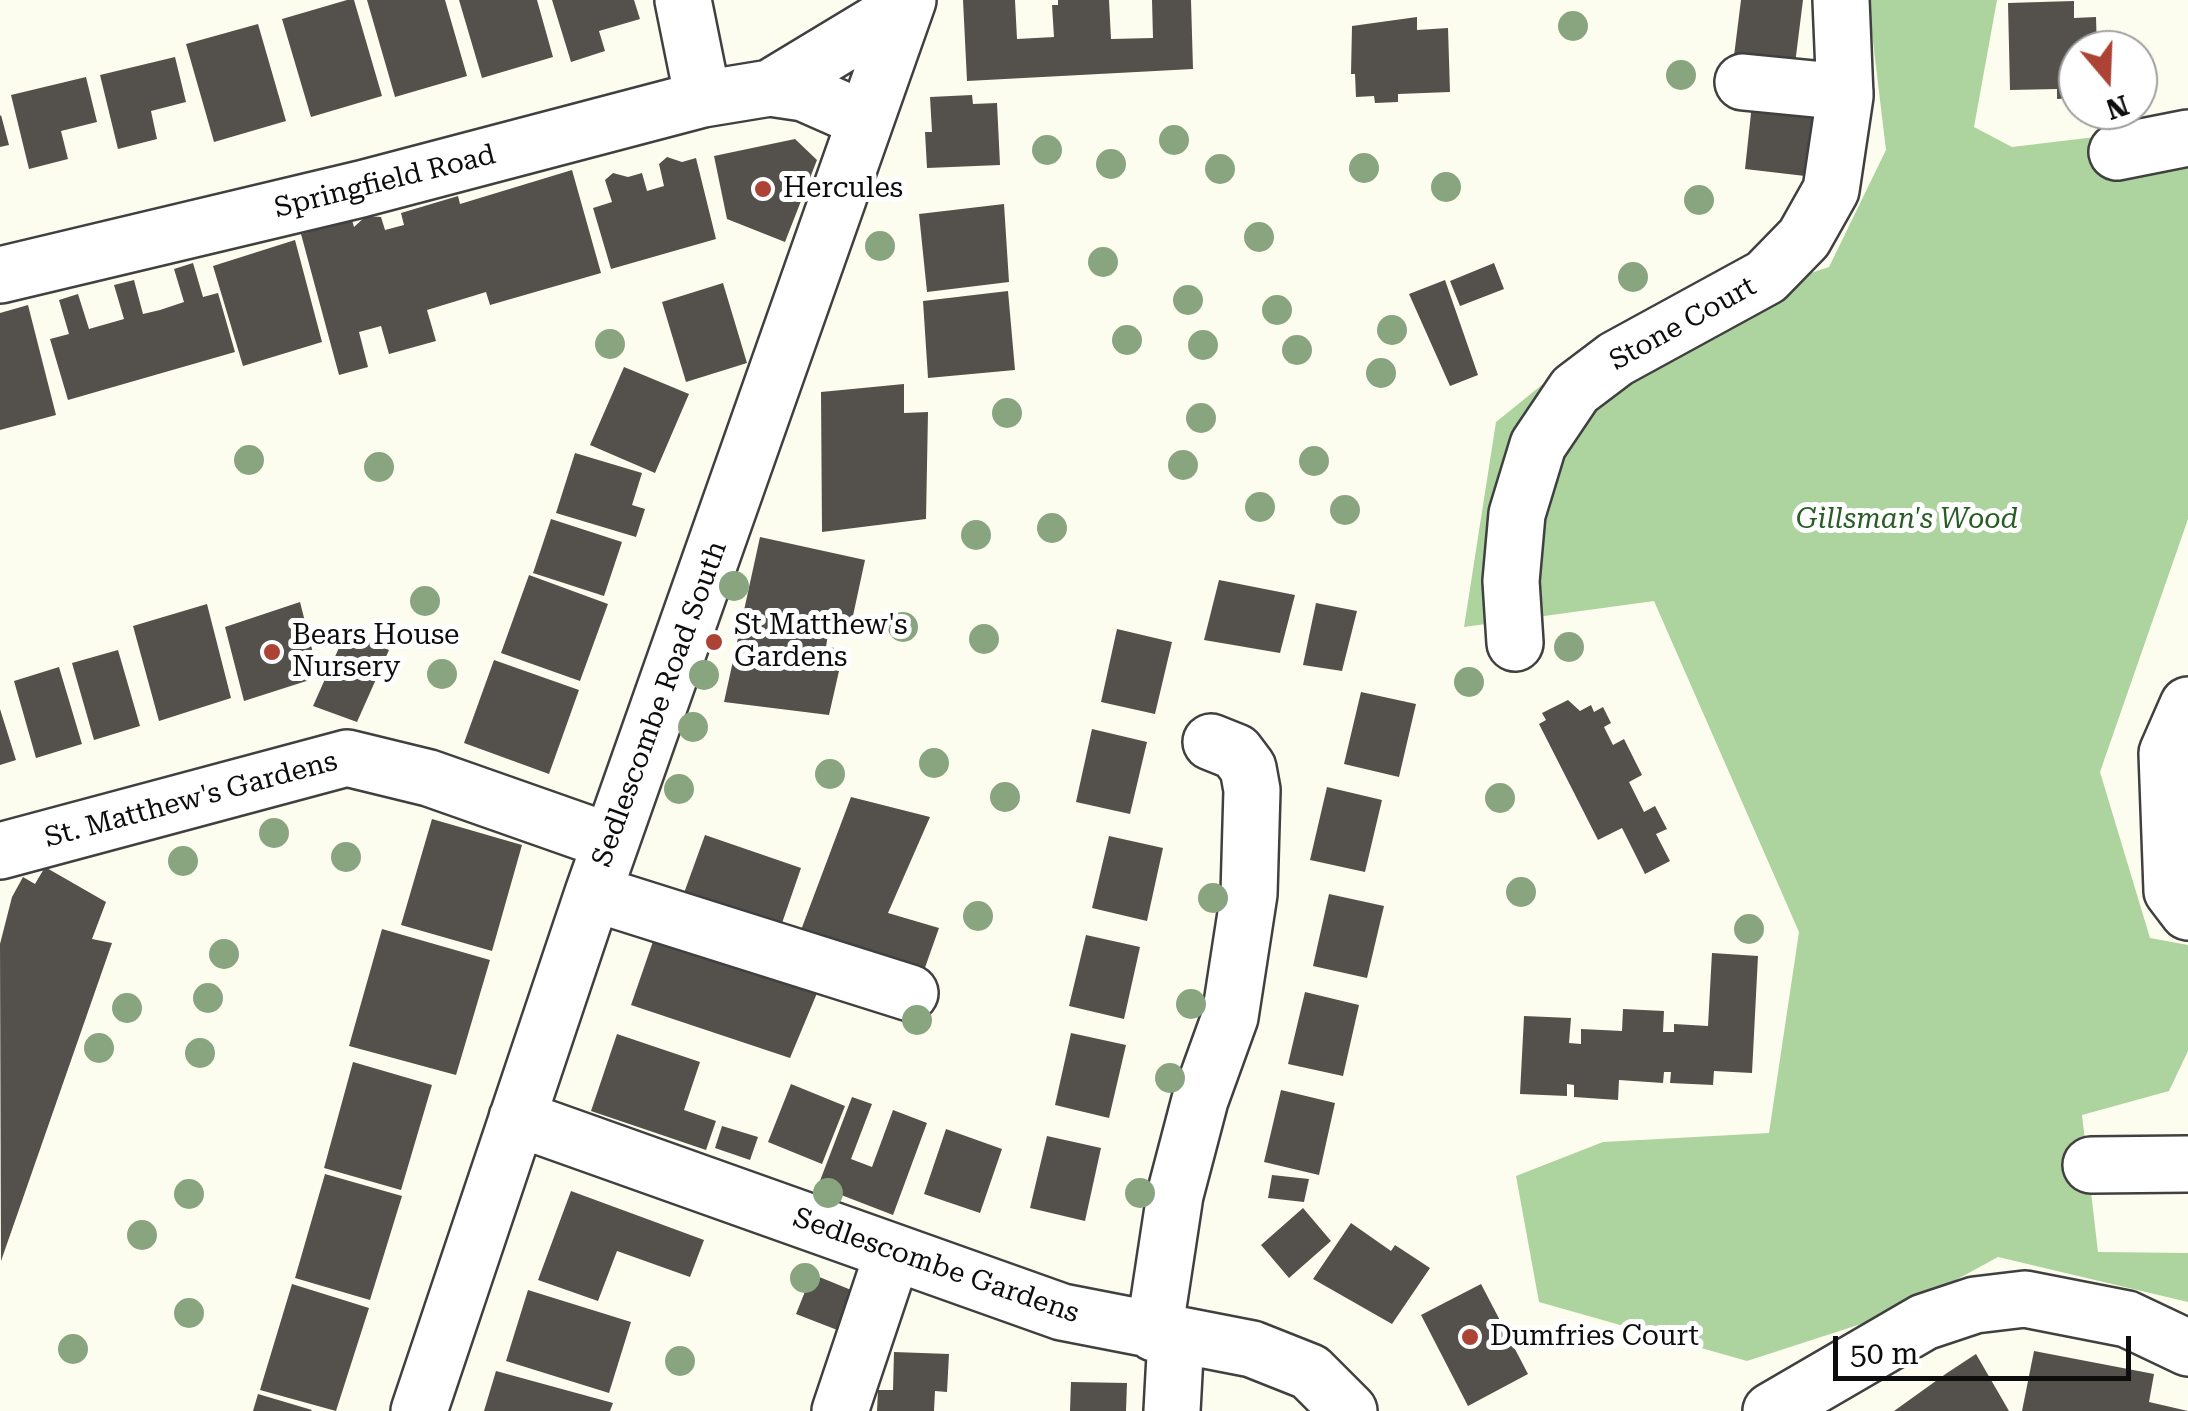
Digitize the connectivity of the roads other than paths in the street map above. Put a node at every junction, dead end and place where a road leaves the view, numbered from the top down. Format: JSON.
{"nodes":[{"id":1,"x":683,"y":0,"type":"edge"},
{"id":2,"x":1841,"y":0,"type":"edge"},
{"id":3,"x":906,"y":4,"type":"edge"},
{"id":4,"x":1743,"y":82,"type":"dead end"},
{"id":5,"x":770,"y":88,"type":"junction"},
{"id":6,"x":1845,"y":92,"type":"junction"},
{"id":7,"x":703,"y":99,"type":"junction"},
{"id":8,"x":864,"y":119,"type":"junction"},
{"id":9,"x":2188,"y":138,"type":"edge"},
{"id":10,"x":2118,"y":152,"type":"dead end"},
{"id":11,"x":0,"y":276,"type":"edge"},
{"id":12,"x":1515,"y":643,"type":"dead end"},
{"id":13,"x":2188,"y":705,"type":"edge"},
{"id":14,"x":1211,"y":742,"type":"dead end"},
{"id":15,"x":611,"y":842,"type":"junction"},
{"id":16,"x":0,"y":850,"type":"edge"},
{"id":17,"x":593,"y":893,"type":"junction"},
{"id":18,"x":2188,"y":912,"type":"edge"},
{"id":19,"x":910,"y":994,"type":"dead end"},
{"id":20,"x":517,"y":1118,"type":"junction"},
{"id":21,"x":2188,"y":1164,"type":"edge"},
{"id":22,"x":2092,"y":1165,"type":"dead end"},
{"id":23,"x":893,"y":1253,"type":"junction"},
{"id":24,"x":1165,"y":1335,"type":"junction"},
{"id":25,"x":2188,"y":1348,"type":"edge"},
{"id":26,"x":1831,"y":1396,"type":"edge"},
{"id":27,"x":419,"y":1411,"type":"edge"},
{"id":28,"x":840,"y":1411,"type":"edge"},
{"id":29,"x":1172,"y":1411,"type":"edge"},
{"id":30,"x":1349,"y":1411,"type":"edge"},
{"id":31,"x":1770,"y":1411,"type":"edge"}],
"edges":[{"from":1,"to":7,"type":"street"},
{"from":2,"to":6,"type":"street","name":"Stone Court"},
{"from":3,"to":5,"type":"street","name":"Springfield Road"},
{"from":3,"to":8,"type":"street","name":"Sedlescombe Road South"},
{"from":4,"to":6,"type":"street"},
{"from":5,"to":7,"type":"street","name":"Springfield Road"},
{"from":5,"to":8,"type":"street","name":"Springfield Road"},
{"from":6,"to":12,"type":"street","name":"Stone Court"},
{"from":7,"to":11,"type":"street","name":"Springfield Road"},
{"from":8,"to":15,"type":"street","name":"Sedlescombe Road South"},
{"from":9,"to":10,"type":"street"},
{"from":13,"to":18,"type":"street"},
{"from":14,"to":24,"type":"street"},
{"from":15,"to":16,"type":"street","name":"St. Matthew's Gardens"},
{"from":15,"to":17,"type":"street","name":"Sedlescombe Road South"},
{"from":17,"to":19,"type":"street"},
{"from":17,"to":20,"type":"street","name":"Sedlescombe Road South"},
{"from":20,"to":23,"type":"street","name":"Sedlescombe Gardens"},
{"from":20,"to":27,"type":"street","name":"Sedlescombe Road South"},
{"from":21,"to":22,"type":"street"},
{"from":23,"to":24,"type":"street","name":"Sedlescombe Gardens"},
{"from":23,"to":28,"type":"street"},
{"from":24,"to":29,"type":"street"},
{"from":24,"to":30,"type":"street","name":"Sedlescombe Gardens"},
{"from":25,"to":26,"type":"street"},
{"from":26,"to":31,"type":"street"}]}
